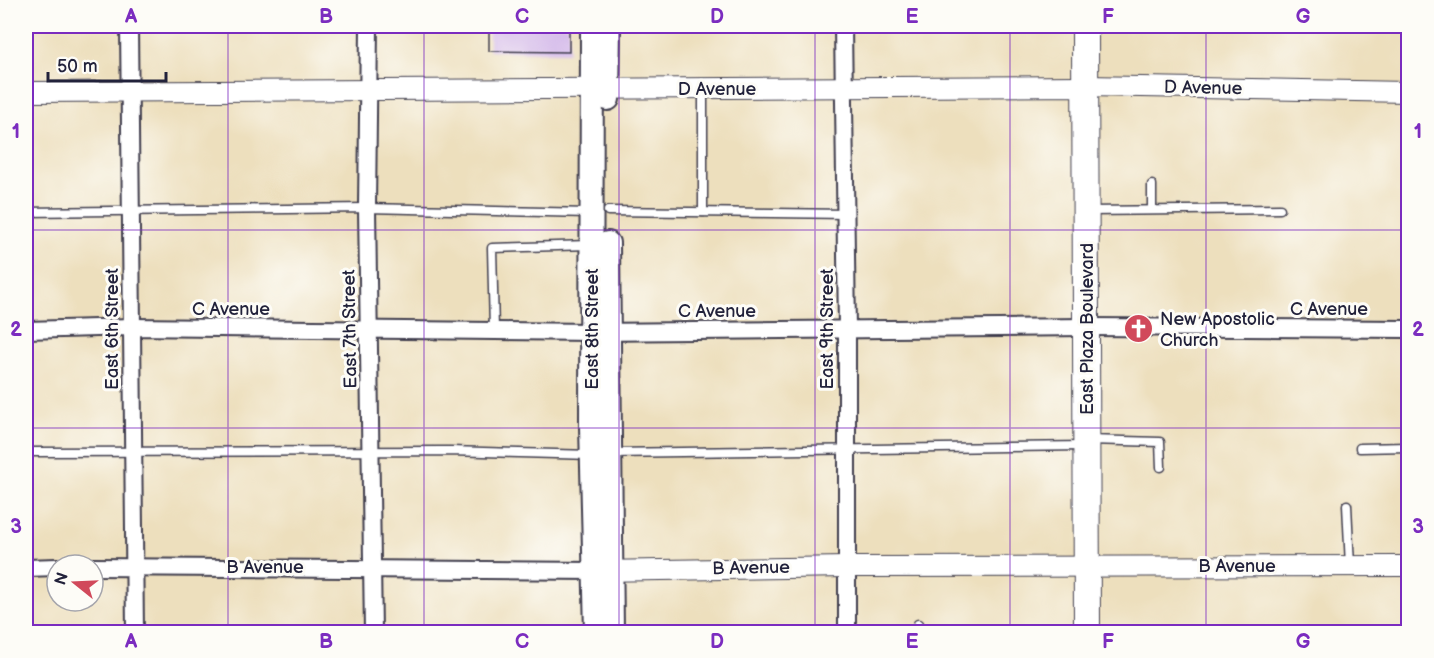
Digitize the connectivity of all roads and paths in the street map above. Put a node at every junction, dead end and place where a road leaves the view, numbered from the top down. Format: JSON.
{"nodes":[{"id":1,"x":129,"y":26,"type":"edge"},
{"id":2,"x":369,"y":26,"type":"edge"},
{"id":3,"x":592,"y":26,"type":"edge"},
{"id":4,"x":609,"y":26,"type":"edge"},
{"id":5,"x":843,"y":26,"type":"edge"},
{"id":6,"x":1085,"y":26,"type":"edge"},
{"id":7,"x":1086,"y":86,"type":"junction"},
{"id":8,"x":369,"y":89,"type":"junction"},
{"id":9,"x":600,"y":89,"type":"junction"},
{"id":10,"x":703,"y":89,"type":"junction"},
{"id":11,"x":843,"y":89,"type":"junction"},
{"id":12,"x":130,"y":91,"type":"junction"},
{"id":13,"x":26,"y":92,"type":"edge"},
{"id":14,"x":1408,"y":92,"type":"edge"},
{"id":15,"x":1152,"y":185,"type":"dead end"},
{"id":16,"x":368,"y":208,"type":"junction"},
{"id":17,"x":1152,"y":209,"type":"junction"},
{"id":18,"x":1280,"y":209,"type":"dead end"},
{"id":19,"x":131,"y":211,"type":"junction"},
{"id":20,"x":1086,"y":211,"type":"junction"},
{"id":21,"x":26,"y":212,"type":"edge"},
{"id":22,"x":600,"y":212,"type":"junction"},
{"id":23,"x":703,"y":212,"type":"junction"},
{"id":24,"x":847,"y":214,"type":"junction"},
{"id":25,"x":593,"y":245,"type":"junction"},
{"id":26,"x":132,"y":327,"type":"junction"},
{"id":27,"x":1087,"y":327,"type":"junction"},
{"id":28,"x":369,"y":329,"type":"junction"},
{"id":29,"x":1408,"y":329,"type":"edge"},
{"id":30,"x":26,"y":330,"type":"edge"},
{"id":31,"x":494,"y":330,"type":"junction"},
{"id":32,"x":847,"y":330,"type":"junction"},
{"id":33,"x":601,"y":331,"type":"junction"},
{"id":34,"x":1088,"y":443,"type":"junction"},
{"id":35,"x":1360,"y":447,"type":"dead end"},
{"id":36,"x":1408,"y":447,"type":"edge"},
{"id":37,"x":847,"y":448,"type":"junction"},
{"id":38,"x":372,"y":451,"type":"junction"},
{"id":39,"x":26,"y":452,"type":"edge"},
{"id":40,"x":132,"y":452,"type":"junction"},
{"id":41,"x":601,"y":454,"type":"junction"},
{"id":42,"x":1161,"y":467,"type":"dead end"},
{"id":43,"x":1347,"y":505,"type":"dead end"},
{"id":44,"x":133,"y":566,"type":"junction"},
{"id":45,"x":1088,"y":566,"type":"junction"},
{"id":46,"x":1350,"y":566,"type":"junction"},
{"id":47,"x":1408,"y":566,"type":"edge"},
{"id":48,"x":45,"y":567,"type":"edge"},
{"id":49,"x":105,"y":567,"type":"edge"},
{"id":50,"x":848,"y":567,"type":"junction"},
{"id":51,"x":26,"y":568,"type":"edge"},
{"id":52,"x":373,"y":568,"type":"junction"},
{"id":53,"x":604,"y":571,"type":"junction"},
{"id":54,"x":135,"y":633,"type":"edge"},
{"id":55,"x":373,"y":633,"type":"edge"},
{"id":56,"x":596,"y":633,"type":"edge"},
{"id":57,"x":612,"y":633,"type":"edge"},
{"id":58,"x":847,"y":633,"type":"edge"},
{"id":59,"x":1087,"y":633,"type":"edge"}],
"edges":[{"from":1,"to":12,"type":"street","name":"East 6th Street"},
{"from":2,"to":8,"type":"street","name":"East 7th Street"},
{"from":3,"to":9,"type":"main road","name":"East 8th Street"},
{"from":4,"to":9,"type":"main road","name":"East 8th Street"},
{"from":5,"to":11,"type":"street","name":"East 9th Street"},
{"from":6,"to":7,"type":"main road","name":"East Plaza Boulevard"},
{"from":7,"to":11,"type":"street","name":"D Avenue"},
{"from":7,"to":14,"type":"street","name":"D Avenue"},
{"from":7,"to":20,"type":"main road","name":"East Plaza Boulevard"},
{"from":8,"to":9,"type":"street","name":"D Avenue"},
{"from":8,"to":12,"type":"street","name":"D Avenue"},
{"from":8,"to":16,"type":"street","name":"East 7th Street"},
{"from":9,"to":10,"type":"street","name":"D Avenue"},
{"from":9,"to":22,"type":"main road","name":"East 8th Street"},
{"from":10,"to":11,"type":"street","name":"D Avenue"},
{"from":10,"to":23,"type":"lane"},
{"from":11,"to":24,"type":"street","name":"East 9th Street"},
{"from":12,"to":13,"type":"street","name":"D Avenue"},
{"from":12,"to":19,"type":"street","name":"East 6th Street"},
{"from":15,"to":17,"type":"lane"},
{"from":16,"to":19,"type":"lane"},
{"from":16,"to":22,"type":"lane"},
{"from":16,"to":28,"type":"street","name":"East 7th Street"},
{"from":17,"to":18,"type":"lane"},
{"from":17,"to":20,"type":"lane"},
{"from":19,"to":21,"type":"lane"},
{"from":19,"to":26,"type":"street","name":"East 6th Street"},
{"from":20,"to":27,"type":"main road","name":"East Plaza Boulevard"},
{"from":22,"to":23,"type":"lane"},
{"from":22,"to":25,"type":"main road","name":"East 8th Street"},
{"from":22,"to":33,"type":"main road","name":"East 8th Street"},
{"from":23,"to":24,"type":"lane"},
{"from":24,"to":32,"type":"street","name":"East 9th Street"},
{"from":25,"to":31,"type":"lane"},
{"from":25,"to":33,"type":"main road","name":"East 8th Street"},
{"from":26,"to":28,"type":"street","name":"C Avenue"},
{"from":26,"to":30,"type":"street","name":"C Avenue"},
{"from":26,"to":40,"type":"street","name":"East 6th Street"},
{"from":27,"to":29,"type":"street","name":"C Avenue"},
{"from":27,"to":32,"type":"street","name":"C Avenue"},
{"from":27,"to":34,"type":"main road","name":"East Plaza Boulevard"},
{"from":28,"to":31,"type":"street","name":"C Avenue"},
{"from":28,"to":38,"type":"street","name":"East 7th Street"},
{"from":31,"to":33,"type":"street","name":"C Avenue"},
{"from":32,"to":33,"type":"street","name":"C Avenue"},
{"from":32,"to":37,"type":"street","name":"East 9th Street"},
{"from":33,"to":41,"type":"main road","name":"East 8th Street"},
{"from":34,"to":37,"type":"lane"},
{"from":34,"to":42,"type":"lane"},
{"from":34,"to":45,"type":"main road","name":"East Plaza Boulevard"},
{"from":35,"to":36,"type":"lane"},
{"from":37,"to":41,"type":"lane"},
{"from":37,"to":50,"type":"street","name":"East 9th Street"},
{"from":38,"to":40,"type":"lane"},
{"from":38,"to":41,"type":"lane"},
{"from":38,"to":52,"type":"street","name":"East 7th Street"},
{"from":39,"to":40,"type":"lane"},
{"from":40,"to":44,"type":"street","name":"East 6th Street"},
{"from":41,"to":53,"type":"main road","name":"East 8th Street"},
{"from":43,"to":46,"type":"lane"},
{"from":44,"to":49,"type":"street","name":"B Avenue"},
{"from":44,"to":52,"type":"street","name":"B Avenue"},
{"from":44,"to":54,"type":"street","name":"East 6th Street"},
{"from":45,"to":46,"type":"street","name":"B Avenue"},
{"from":45,"to":50,"type":"street","name":"B Avenue"},
{"from":45,"to":59,"type":"main road","name":"East Plaza Boulevard"},
{"from":46,"to":47,"type":"street","name":"B Avenue"},
{"from":48,"to":51,"type":"street"},
{"from":50,"to":53,"type":"street","name":"B Avenue"},
{"from":50,"to":58,"type":"street","name":"East 9th Street"},
{"from":52,"to":53,"type":"street","name":"B Avenue"},
{"from":52,"to":55,"type":"street","name":"East 7th Street"},
{"from":53,"to":56,"type":"main road","name":"East 8th Street"},
{"from":53,"to":57,"type":"main road","name":"East 8th Street"}]}
